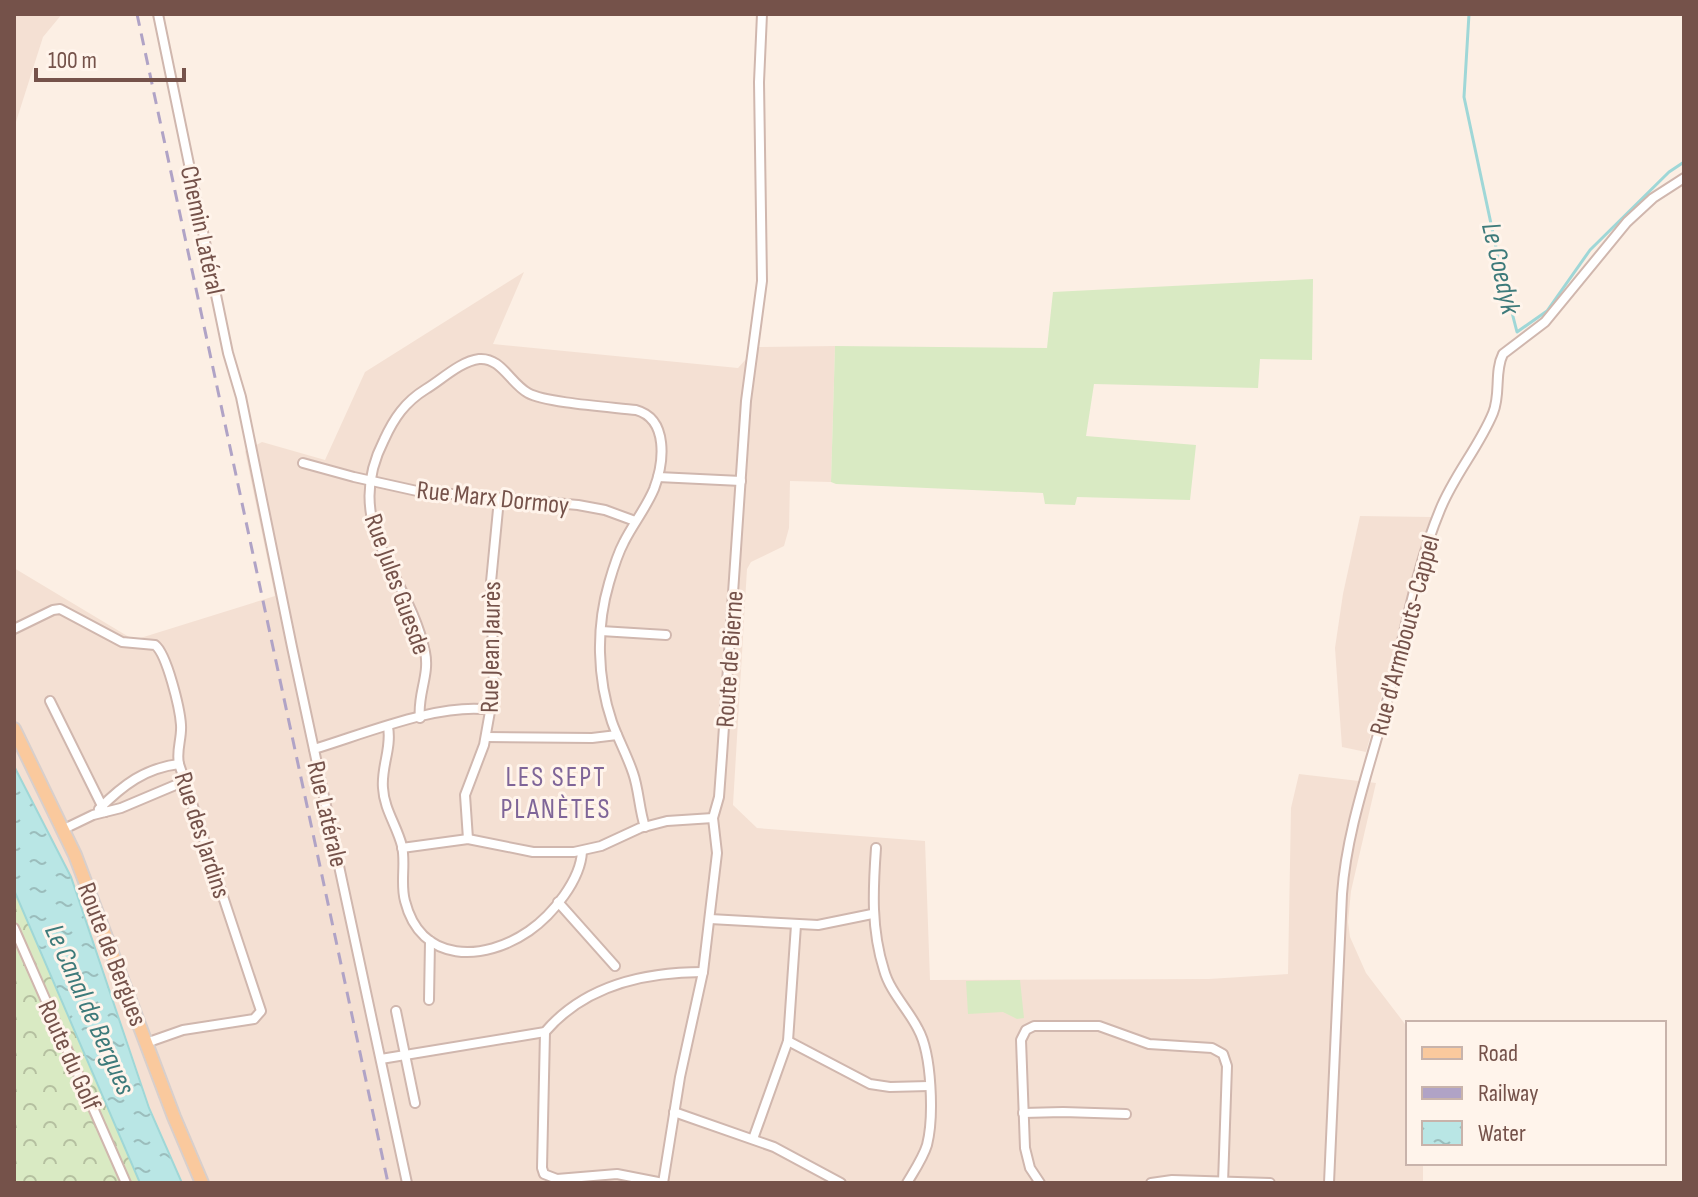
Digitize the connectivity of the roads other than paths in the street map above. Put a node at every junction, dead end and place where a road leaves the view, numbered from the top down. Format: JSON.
{"nodes":[{"id":1,"x":158,"y":14,"type":"edge"},
{"id":2,"x":762,"y":14,"type":"edge"},
{"id":3,"x":1684,"y":178,"type":"edge"},
{"id":4,"x":250,"y":445,"type":"joint"},
{"id":5,"x":303,"y":463,"type":"dead end"},
{"id":6,"x":658,"y":477,"type":"junction"},
{"id":7,"x":371,"y":481,"type":"junction"},
{"id":8,"x":741,"y":481,"type":"junction"},
{"id":9,"x":499,"y":499,"type":"junction"},
{"id":10,"x":635,"y":521,"type":"junction"},
{"id":11,"x":14,"y":629,"type":"edge"},
{"id":12,"x":601,"y":631,"type":"junction"},
{"id":13,"x":666,"y":635,"type":"dead end"},
{"id":14,"x":50,"y":701,"type":"dead end"},
{"id":15,"x":491,"y":710,"type":"junction"},
{"id":16,"x":420,"y":718,"type":"junction"},
{"id":17,"x":388,"y":727,"type":"junction"},
{"id":18,"x":14,"y":729,"type":"edge"},
{"id":19,"x":617,"y":735,"type":"junction"},
{"id":20,"x":486,"y":737,"type":"junction"},
{"id":21,"x":314,"y":749,"type":"junction"},
{"id":22,"x":179,"y":764,"type":"junction"},
{"id":23,"x":185,"y":781,"type":"junction"},
{"id":24,"x":104,"y":809,"type":"junction"},
{"id":25,"x":713,"y":818,"type":"junction"},
{"id":26,"x":645,"y":827,"type":"junction"},
{"id":27,"x":64,"y":829,"type":"junction"},
{"id":28,"x":468,"y":839,"type":"junction"},
{"id":29,"x":402,"y":848,"type":"junction"},
{"id":30,"x":876,"y":848,"type":"dead end"},
{"id":31,"x":582,"y":851,"type":"junction"},
{"id":32,"x":558,"y":902,"type":"junction"},
{"id":33,"x":872,"y":914,"type":"junction"},
{"id":34,"x":710,"y":919,"type":"junction"},
{"id":35,"x":796,"y":925,"type":"junction"},
{"id":36,"x":14,"y":928,"type":"edge"},
{"id":37,"x":430,"y":941,"type":"junction"},
{"id":38,"x":615,"y":966,"type":"dead end"},
{"id":39,"x":703,"y":972,"type":"junction"},
{"id":40,"x":429,"y":1000,"type":"dead end"},
{"id":41,"x":396,"y":1011,"type":"dead end"},
{"id":42,"x":545,"y":1032,"type":"junction"},
{"id":43,"x":788,"y":1041,"type":"junction"},
{"id":44,"x":146,"y":1043,"type":"junction"},
{"id":45,"x":405,"y":1055,"type":"junction"},
{"id":46,"x":381,"y":1059,"type":"junction"},
{"id":47,"x":929,"y":1086,"type":"junction"},
{"id":48,"x":415,"y":1103,"type":"dead end"},
{"id":49,"x":674,"y":1112,"type":"junction"},
{"id":50,"x":1023,"y":1113,"type":"junction"},
{"id":51,"x":1126,"y":1114,"type":"dead end"},
{"id":52,"x":753,"y":1139,"type":"junction"},
{"id":53,"x":1223,"y":1182,"type":"edge"},
{"id":54,"x":126,"y":1183,"type":"edge"},
{"id":55,"x":202,"y":1183,"type":"edge"},
{"id":56,"x":407,"y":1183,"type":"edge"},
{"id":57,"x":663,"y":1183,"type":"edge"},
{"id":58,"x":841,"y":1183,"type":"edge"},
{"id":59,"x":907,"y":1183,"type":"edge"},
{"id":60,"x":1040,"y":1183,"type":"edge"},
{"id":61,"x":1151,"y":1183,"type":"edge"},
{"id":62,"x":1270,"y":1183,"type":"edge"},
{"id":63,"x":1329,"y":1183,"type":"edge"}],
"edges":[{"from":1,"to":4,"type":"street","name":"Chemin Latéral"},
{"from":2,"to":8,"type":"street","name":"Route de Bierne"},
{"from":3,"to":63,"type":"street","name":"Rue d'Armbouts-Cappel"},
{"from":4,"to":21,"type":"street","name":"Rue Latérale"},
{"from":5,"to":7,"type":"street","name":"Rue Marx Dormoy"},
{"from":6,"to":7,"type":"street","name":"Rue Jules Guesde"},
{"from":6,"to":8,"type":"street"},
{"from":6,"to":10,"type":"street"},
{"from":7,"to":9,"type":"street","name":"Rue Marx Dormoy"},
{"from":7,"to":16,"type":"street","name":"Rue Jules Guesde"},
{"from":8,"to":25,"type":"street","name":"Route de Bierne"},
{"from":9,"to":10,"type":"street","name":"Rue Marx Dormoy"},
{"from":9,"to":15,"type":"street","name":"Rue Jean Jaurès"},
{"from":10,"to":12,"type":"street"},
{"from":11,"to":22,"type":"street","name":"Rue des Jardins"},
{"from":12,"to":13,"type":"street"},
{"from":12,"to":19,"type":"street"},
{"from":14,"to":24,"type":"street"},
{"from":15,"to":16,"type":"street"},
{"from":15,"to":20,"type":"street","name":"Rue Jean Jaurès"},
{"from":16,"to":17,"type":"street"},
{"from":17,"to":21,"type":"street"},
{"from":17,"to":29,"type":"street"},
{"from":18,"to":27,"type":"main road","name":"Route de Bergues"},
{"from":19,"to":20,"type":"street"},
{"from":19,"to":26,"type":"street"},
{"from":20,"to":28,"type":"street","name":"Rue Jean Jaurès"},
{"from":21,"to":46,"type":"street","name":"Rue Latérale"},
{"from":22,"to":23,"type":"street","name":"Rue des Jardins"},
{"from":22,"to":24,"type":"street"},
{"from":23,"to":24,"type":"street"},
{"from":23,"to":44,"type":"street","name":"Rue des Jardins"},
{"from":24,"to":27,"type":"street"},
{"from":25,"to":26,"type":"street"},
{"from":25,"to":34,"type":"street","name":"Route de Bierne"},
{"from":26,"to":31,"type":"street"},
{"from":27,"to":44,"type":"main road","name":"Route de Bergues"},
{"from":28,"to":29,"type":"street"},
{"from":28,"to":31,"type":"street"},
{"from":29,"to":37,"type":"street"},
{"from":30,"to":33,"type":"street"},
{"from":31,"to":32,"type":"street"},
{"from":32,"to":37,"type":"street"},
{"from":32,"to":38,"type":"street"},
{"from":33,"to":35,"type":"street"},
{"from":33,"to":47,"type":"street"},
{"from":34,"to":35,"type":"street"},
{"from":34,"to":39,"type":"street","name":"Route de Bierne"},
{"from":35,"to":43,"type":"street"},
{"from":36,"to":54,"type":"street","name":"Route du Golf"},
{"from":37,"to":40,"type":"street"},
{"from":39,"to":42,"type":"street"},
{"from":39,"to":49,"type":"street","name":"Route de Bierne"},
{"from":41,"to":45,"type":"street"},
{"from":42,"to":45,"type":"street"},
{"from":42,"to":57,"type":"street"},
{"from":43,"to":47,"type":"street"},
{"from":43,"to":52,"type":"street"},
{"from":44,"to":55,"type":"main road","name":"Route de Bergues"},
{"from":45,"to":46,"type":"street"},
{"from":45,"to":48,"type":"street"},
{"from":46,"to":56,"type":"street","name":"Rue Latérale"},
{"from":47,"to":59,"type":"street"},
{"from":49,"to":52,"type":"street"},
{"from":49,"to":57,"type":"street","name":"Route de Bierne"},
{"from":50,"to":51,"type":"street"},
{"from":50,"to":53,"type":"street"},
{"from":50,"to":60,"type":"street"},
{"from":52,"to":58,"type":"street"},
{"from":53,"to":61,"type":"street"},
{"from":53,"to":62,"type":"street"}]}
